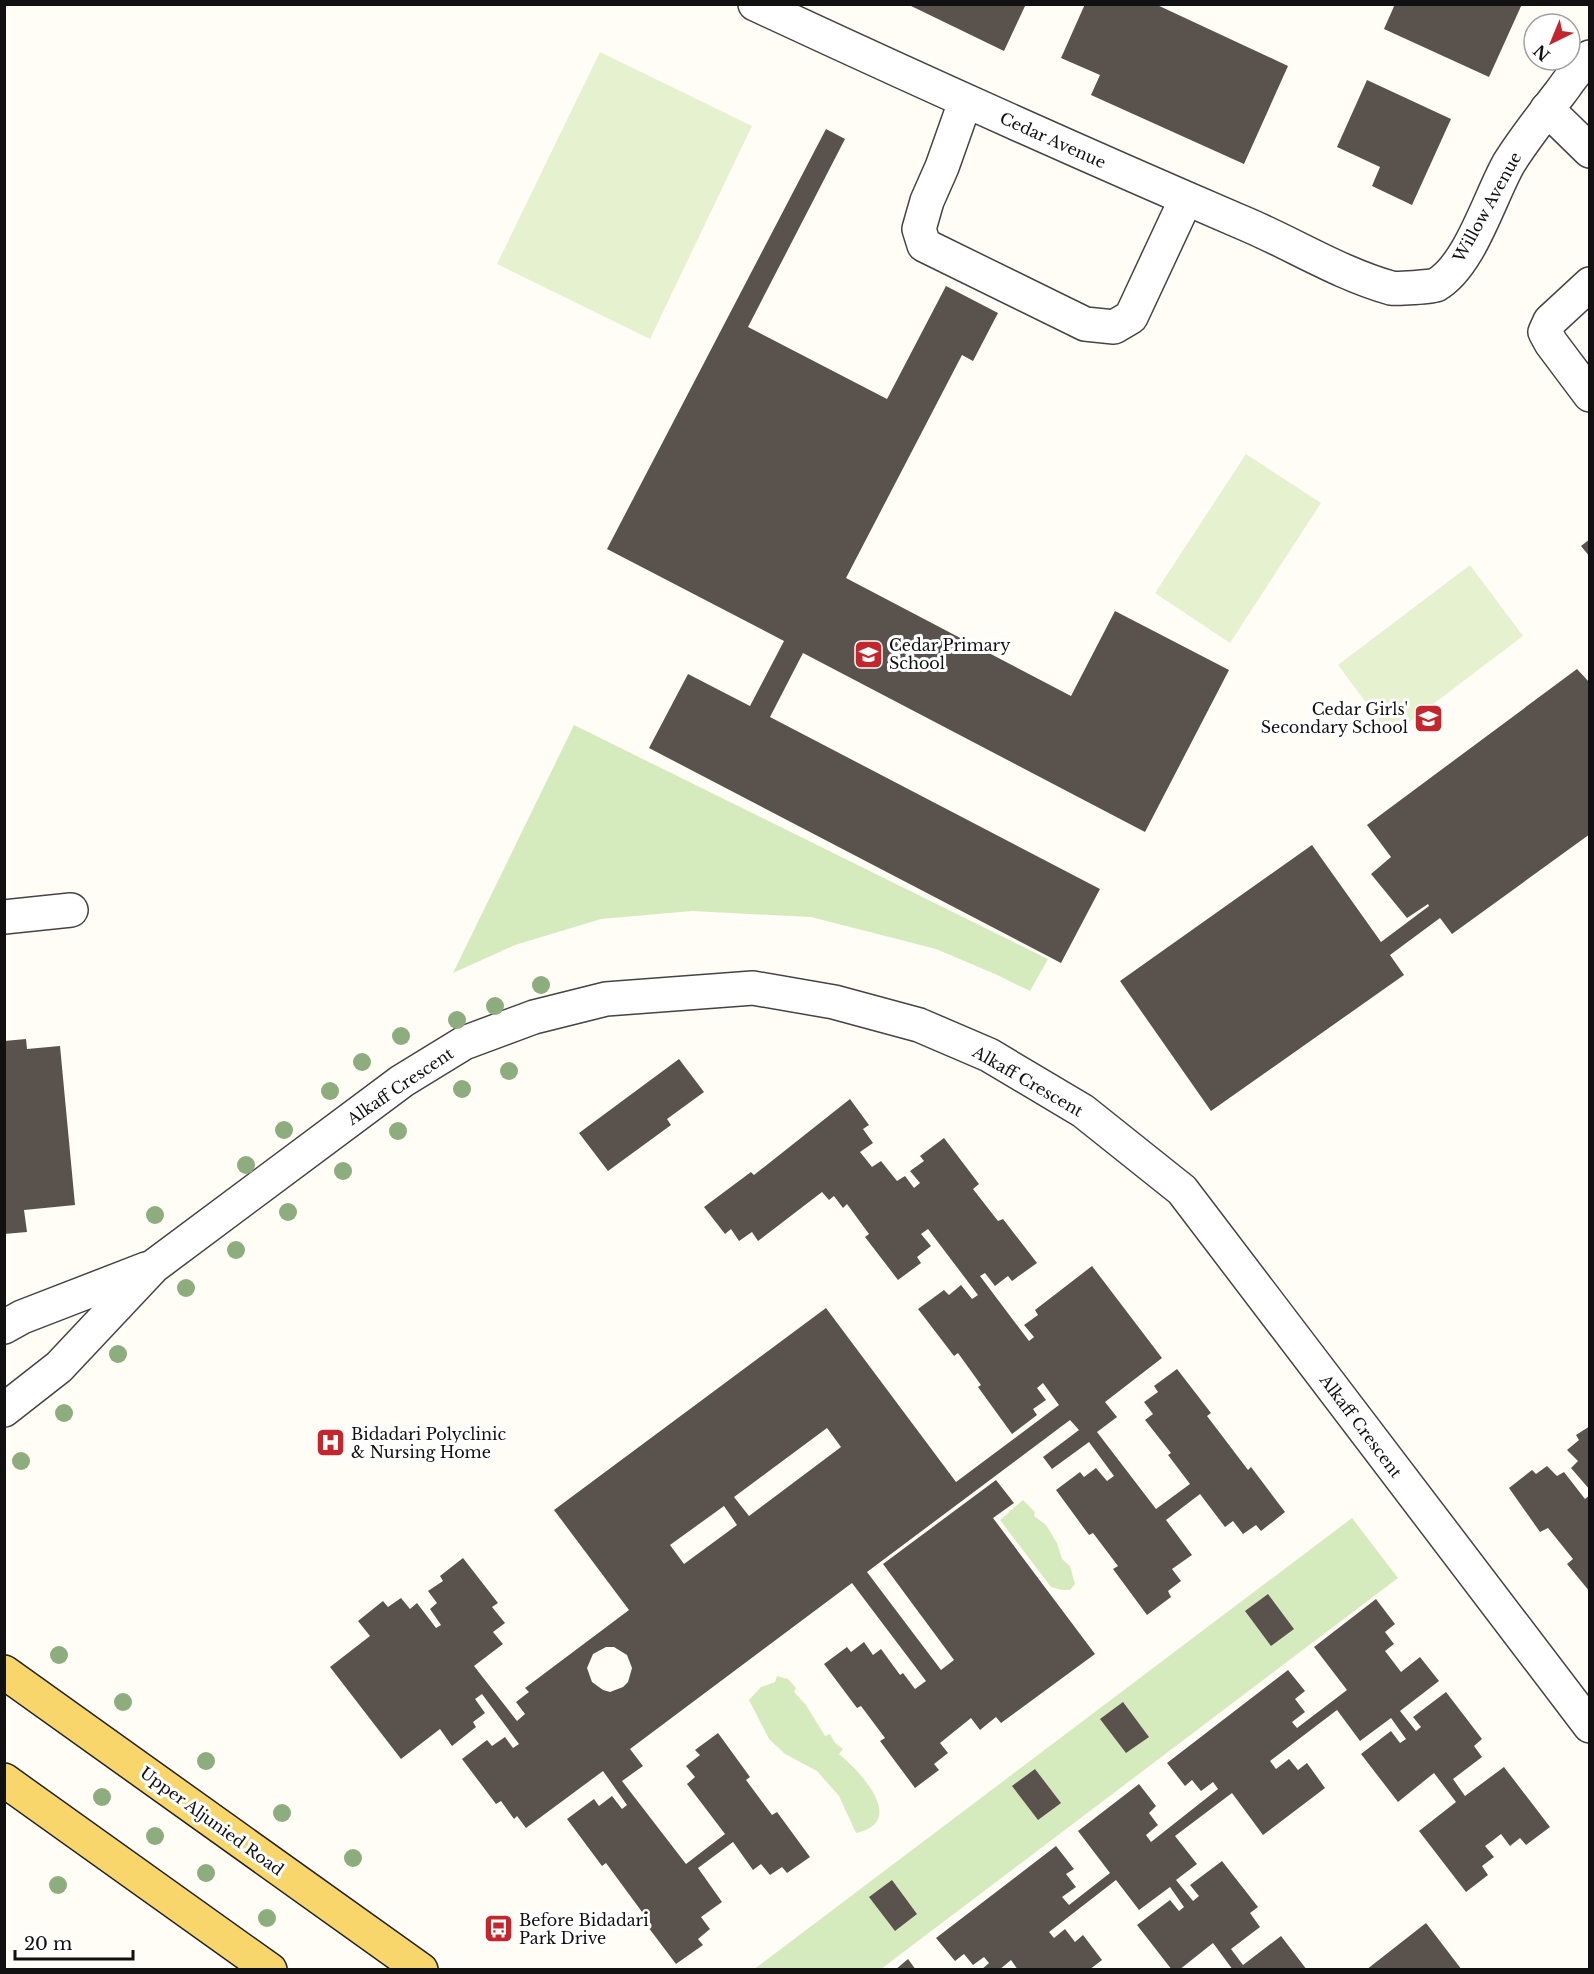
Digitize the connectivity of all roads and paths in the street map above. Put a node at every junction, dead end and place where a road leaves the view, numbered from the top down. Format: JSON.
{"nodes":[{"id":1,"x":755,"y":4,"type":"edge"},
{"id":2,"x":1590,"y":57,"type":"edge"},
{"id":3,"x":965,"y":102,"type":"junction"},
{"id":4,"x":1547,"y":109,"type":"junction"},
{"id":5,"x":1590,"y":151,"type":"edge"},
{"id":6,"x":1186,"y":199,"type":"junction"},
{"id":7,"x":1351,"y":275,"type":"joint"},
{"id":8,"x":1590,"y":284,"type":"edge"},
{"id":9,"x":1590,"y":395,"type":"edge"},
{"id":10,"x":71,"y":910,"type":"dead end"},
{"id":11,"x":4,"y":917,"type":"edge"},
{"id":12,"x":153,"y":1266,"type":"junction"},
{"id":13,"x":4,"y":1327,"type":"edge"},
{"id":14,"x":4,"y":1410,"type":"edge"},
{"id":15,"x":4,"y":1672,"type":"edge"},
{"id":16,"x":1590,"y":1726,"type":"edge"},
{"id":17,"x":4,"y":1780,"type":"edge"},
{"id":18,"x":270,"y":1970,"type":"edge"},
{"id":19,"x":421,"y":1970,"type":"edge"}],
"edges":[{"from":1,"to":3,"type":"street","name":"Cedar Avenue"},
{"from":2,"to":4,"type":"street","name":"Willow Avenue"},
{"from":3,"to":6,"type":"street","name":"Cedar Avenue"},
{"from":3,"to":6,"type":"street"},
{"from":4,"to":5,"type":"street"},
{"from":4,"to":7,"type":"street","name":"Willow Avenue"},
{"from":6,"to":7,"type":"street","name":"Cedar Avenue"},
{"from":8,"to":9,"type":"street"},
{"from":10,"to":11,"type":"street"},
{"from":12,"to":13,"type":"street","name":"Alkaff Crescent"},
{"from":12,"to":14,"type":"street","name":"Alkaff Crescent"},
{"from":12,"to":16,"type":"street","name":"Alkaff Crescent"},
{"from":15,"to":19,"type":"main road","name":"Upper Aljunied Road"},
{"from":17,"to":18,"type":"main road"}]}
